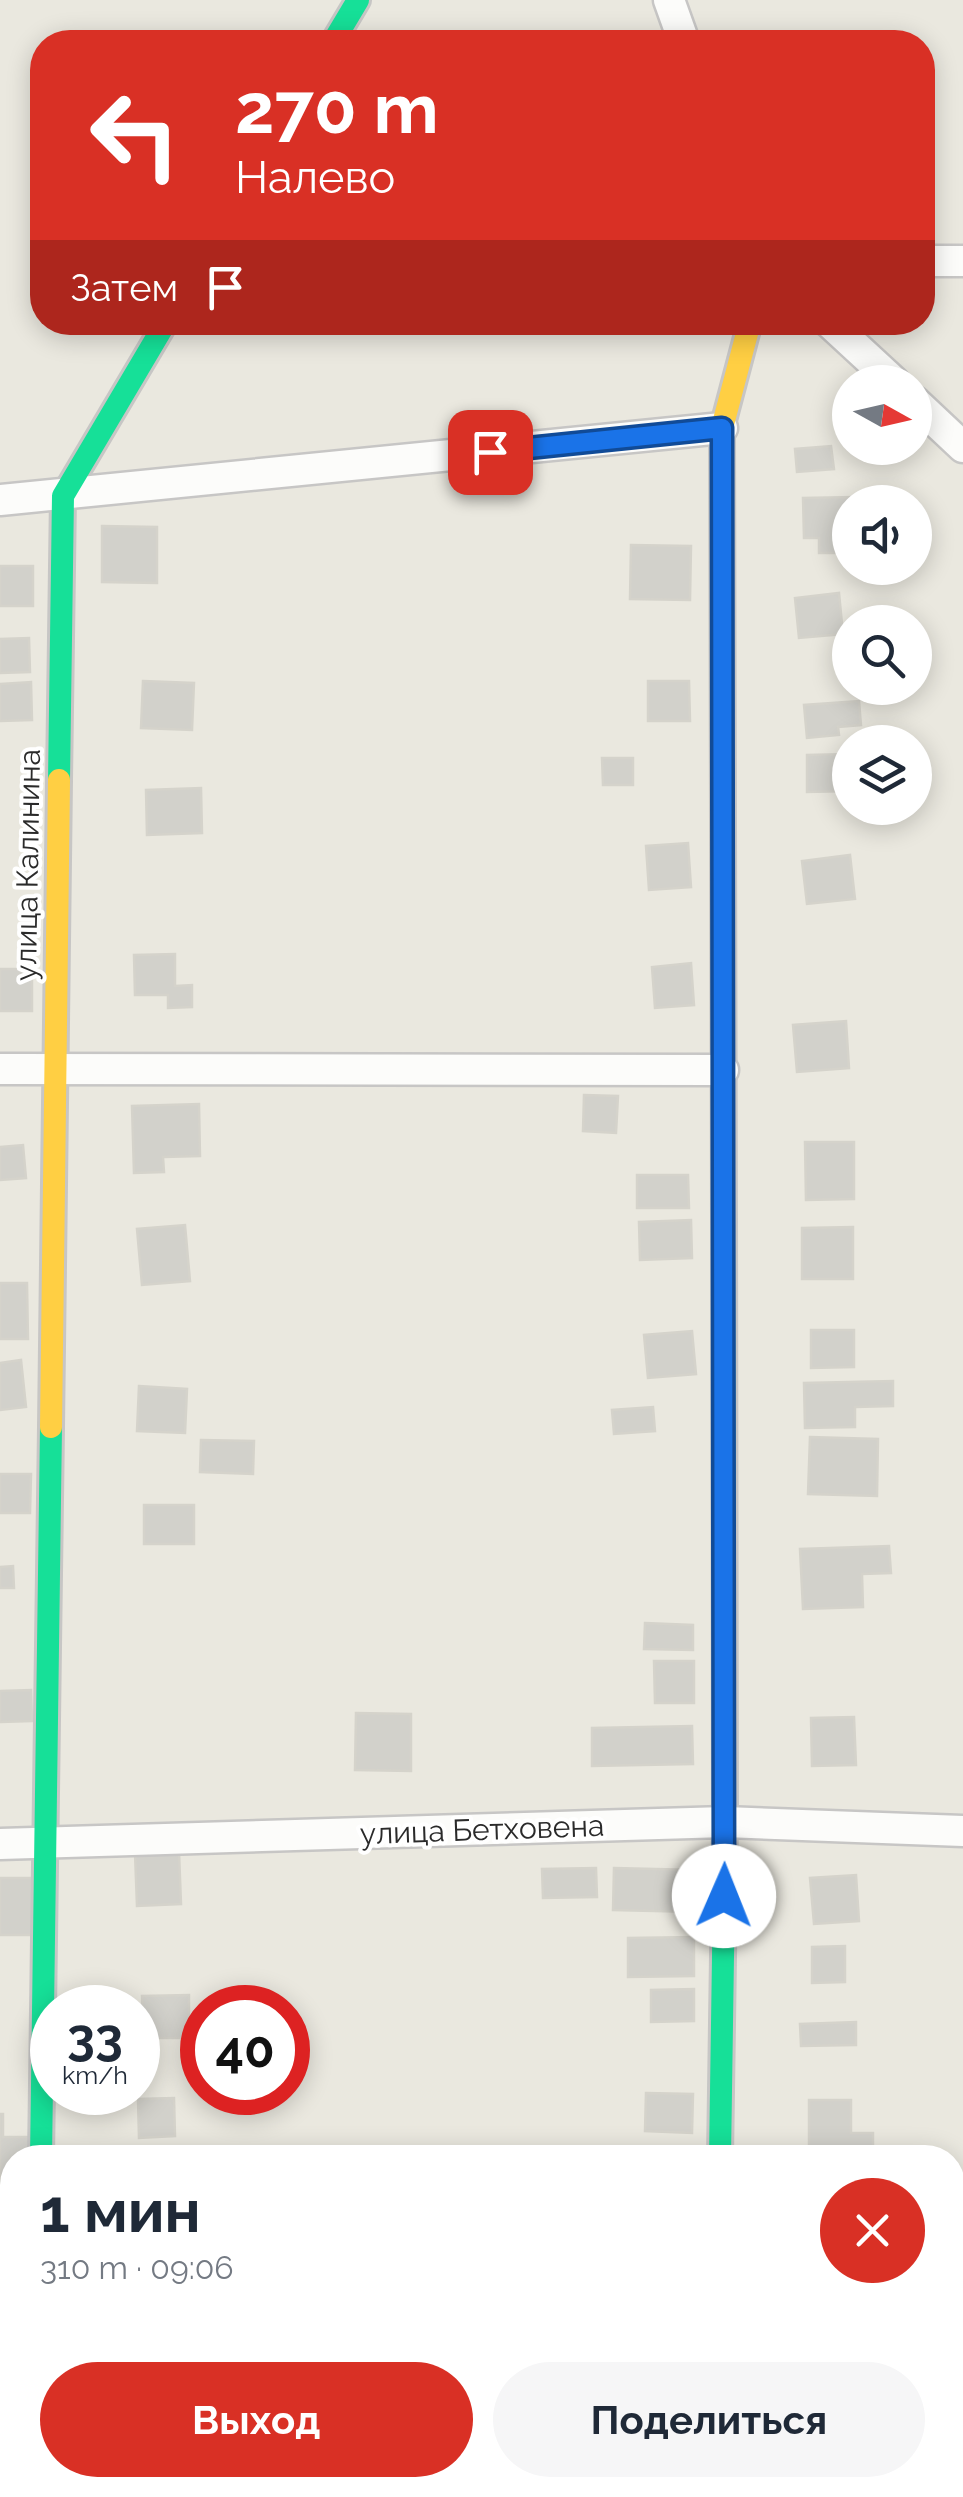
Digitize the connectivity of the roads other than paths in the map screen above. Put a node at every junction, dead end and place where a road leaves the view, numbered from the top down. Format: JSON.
{"nodes":[{"id":1,"x":358,"y":0,"type":"edge"},
{"id":2,"x":669,"y":0,"type":"edge"},
{"id":3,"x":340,"y":30,"type":"edge"},
{"id":4,"x":680,"y":30,"type":"edge"},
{"id":5,"x":935,"y":261,"type":"edge"},
{"id":6,"x":963,"y":261,"type":"edge"},
{"id":7,"x":158,"y":335,"type":"edge"},
{"id":8,"x":747,"y":335,"type":"edge"},
{"id":9,"x":843,"y":335,"type":"edge"},
{"id":10,"x":876,"y":365,"type":"edge"},
{"id":11,"x":932,"y":418,"type":"edge"},
{"id":12,"x":722,"y":428,"type":"junction"},
{"id":13,"x":963,"y":447,"type":"edge"},
{"id":14,"x":63,"y":496,"type":"junction"},
{"id":15,"x":0,"y":500,"type":"edge"},
{"id":16,"x":55,"y":1068,"type":"junction"},
{"id":17,"x":0,"y":1069,"type":"edge"},
{"id":18,"x":723,"y":1070,"type":"junction"},
{"id":19,"x":725,"y":1822,"type":"junction"},
{"id":20,"x":963,"y":1831,"type":"edge"},
{"id":21,"x":0,"y":1844,"type":"edge"},
{"id":22,"x":45,"y":1845,"type":"junction"},
{"id":23,"x":41,"y":2145,"type":"edge"},
{"id":24,"x":720,"y":2145,"type":"edge"}],
"edges":[{"from":1,"to":3,"type":"street"},
{"from":2,"to":4,"type":"street"},
{"from":5,"to":6,"type":"street"},
{"from":7,"to":14,"type":"street","name":"улица Калинина"},
{"from":8,"to":12,"type":"street"},
{"from":9,"to":10,"type":"street"},
{"from":11,"to":13,"type":"street"},
{"from":12,"to":14,"type":"street"},
{"from":12,"to":18,"type":"street"},
{"from":14,"to":15,"type":"street"},
{"from":14,"to":16,"type":"street","name":"улица Калинина"},
{"from":16,"to":17,"type":"street"},
{"from":16,"to":18,"type":"street"},
{"from":16,"to":22,"type":"street","name":"улица Калинина"},
{"from":18,"to":19,"type":"street"},
{"from":19,"to":20,"type":"street","name":"улица Бетховена"},
{"from":19,"to":22,"type":"street","name":"улица Бетховена"},
{"from":19,"to":24,"type":"street"},
{"from":21,"to":22,"type":"street","name":"улица Бетховена"},
{"from":22,"to":23,"type":"street","name":"улица Калинина"}]}
